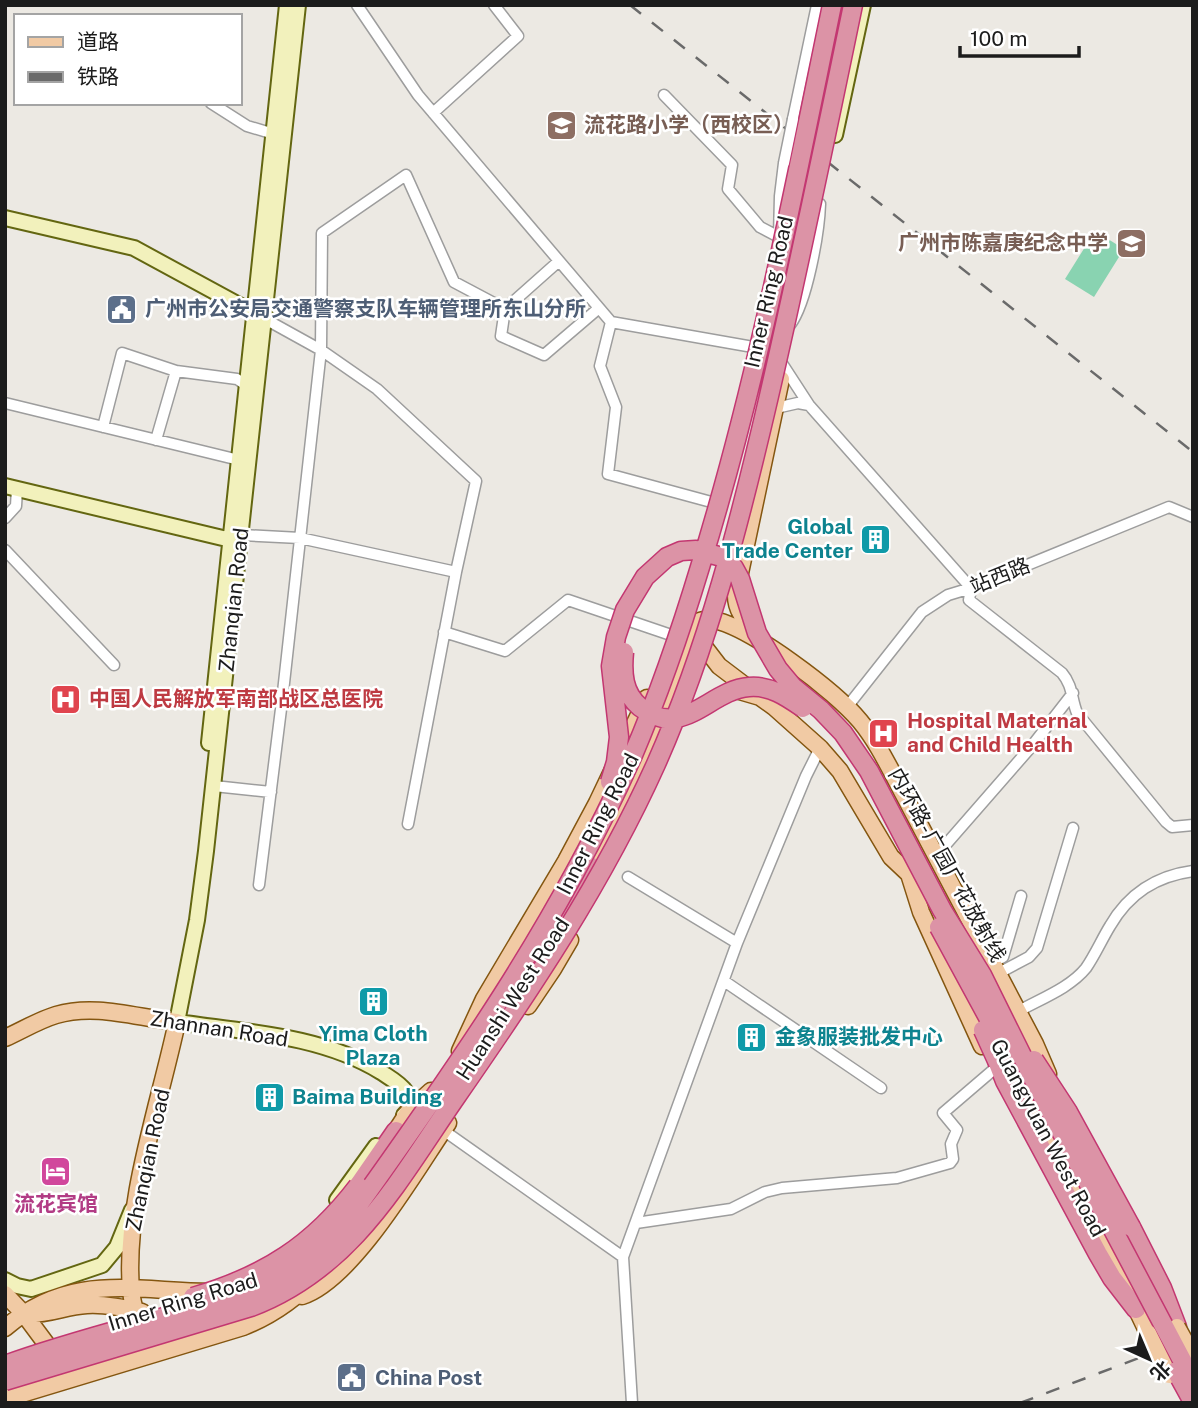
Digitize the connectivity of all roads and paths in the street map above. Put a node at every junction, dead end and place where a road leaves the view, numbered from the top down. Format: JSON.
{"nodes":[{"id":1,"x":287,"y":5,"type":"edge"},
{"id":2,"x":298,"y":5,"type":"edge"},
{"id":3,"x":357,"y":5,"type":"edge"},
{"id":4,"x":494,"y":5,"type":"edge"},
{"id":5,"x":839,"y":8,"type":"edge"},
{"id":6,"x":807,"y":86,"type":"joint"},
{"id":7,"x":664,"y":95,"type":"dead end"},
{"id":8,"x":214,"y":105,"type":"edge"},
{"id":9,"x":433,"y":113,"type":"junction"},
{"id":10,"x":811,"y":132,"type":"junction"},
{"id":11,"x":274,"y":134,"type":"junction"},
{"id":12,"x":808,"y":196,"type":"junction"},
{"id":13,"x":5,"y":218,"type":"edge"},
{"id":14,"x":779,"y":237,"type":"junction"},
{"id":15,"x":797,"y":252,"type":"junction"},
{"id":16,"x":559,"y":261,"type":"junction"},
{"id":17,"x":599,"y":308,"type":"junction"},
{"id":18,"x":505,"y":309,"type":"junction"},
{"id":19,"x":260,"y":316,"type":"junction"},
{"id":20,"x":786,"y":320,"type":"junction"},
{"id":21,"x":611,"y":322,"type":"junction"},
{"id":22,"x":753,"y":347,"type":"junction"},
{"id":23,"x":321,"y":350,"type":"junction"},
{"id":24,"x":783,"y":365,"type":"junction"},
{"id":25,"x":176,"y":370,"type":"junction"},
{"id":26,"x":252,"y":388,"type":"junction"},
{"id":27,"x":809,"y":405,"type":"junction"},
{"id":28,"x":6,"y":406,"type":"edge"},
{"id":29,"x":770,"y":411,"type":"junction"},
{"id":30,"x":103,"y":426,"type":"junction"},
{"id":31,"x":156,"y":440,"type":"junction"},
{"id":32,"x":733,"y":453,"type":"junction"},
{"id":33,"x":239,"y":460,"type":"junction"},
{"id":34,"x":744,"y":471,"type":"junction"},
{"id":35,"x":11,"y":487,"type":"edge"},
{"id":36,"x":715,"y":503,"type":"junction"},
{"id":37,"x":754,"y":503,"type":"junction"},
{"id":38,"x":1193,"y":517,"type":"edge"},
{"id":39,"x":5,"y":518,"type":"edge"},
{"id":40,"x":724,"y":532,"type":"junction"},
{"id":41,"x":236,"y":538,"type":"junction"},
{"id":42,"x":300,"y":538,"type":"junction"},
{"id":43,"x":5,"y":550,"type":"edge"},
{"id":44,"x":456,"y":572,"type":"junction"},
{"id":45,"x":971,"y":588,"type":"junction"},
{"id":46,"x":631,"y":625,"type":"joint"},
{"id":47,"x":444,"y":632,"type":"junction"},
{"id":48,"x":685,"y":635,"type":"junction"},
{"id":49,"x":784,"y":657,"type":"junction"},
{"id":50,"x":114,"y":665,"type":"dead end"},
{"id":51,"x":1073,"y":693,"type":"junction"},
{"id":52,"x":224,"y":695,"type":"junction"},
{"id":53,"x":760,"y":697,"type":"junction"},
{"id":54,"x":282,"y":701,"type":"junction"},
{"id":55,"x":847,"y":707,"type":"junction"},
{"id":56,"x":820,"y":748,"type":"junction"},
{"id":57,"x":214,"y":786,"type":"junction"},
{"id":58,"x":271,"y":792,"type":"junction"},
{"id":59,"x":408,"y":824,"type":"dead end"},
{"id":60,"x":1193,"y":825,"type":"edge"},
{"id":61,"x":1073,"y":828,"type":"dead end"},
{"id":62,"x":619,"y":836,"type":"junction"},
{"id":63,"x":935,"y":857,"type":"junction"},
{"id":64,"x":1193,"y":871,"type":"edge"},
{"id":65,"x":909,"y":874,"type":"junction"},
{"id":66,"x":628,"y":877,"type":"dead end"},
{"id":67,"x":940,"y":883,"type":"junction"},
{"id":68,"x":259,"y":885,"type":"dead end"},
{"id":69,"x":1021,"y":896,"type":"dead end"},
{"id":70,"x":934,"y":918,"type":"junction"},
{"id":71,"x":737,"y":943,"type":"junction"},
{"id":72,"x":990,"y":970,"type":"junction"},
{"id":73,"x":724,"y":981,"type":"junction"},
{"id":74,"x":1009,"y":1013,"type":"junction"},
{"id":75,"x":169,"y":1021,"type":"junction"},
{"id":76,"x":5,"y":1038,"type":"edge"},
{"id":77,"x":981,"y":1042,"type":"junction"},
{"id":78,"x":466,"y":1054,"type":"junction"},
{"id":79,"x":1010,"y":1069,"type":"junction"},
{"id":80,"x":992,"y":1071,"type":"junction"},
{"id":81,"x":437,"y":1088,"type":"junction"},
{"id":82,"x":881,"y":1088,"type":"dead end"},
{"id":83,"x":409,"y":1111,"type":"junction"},
{"id":84,"x":1059,"y":1116,"type":"junction"},
{"id":85,"x":443,"y":1130,"type":"junction"},
{"id":86,"x":396,"y":1131,"type":"joint"},
{"id":87,"x":409,"y":1151,"type":"junction"},
{"id":88,"x":138,"y":1193,"type":"junction"},
{"id":89,"x":636,"y":1223,"type":"junction"},
{"id":90,"x":623,"y":1257,"type":"junction"},
{"id":91,"x":309,"y":1270,"type":"junction"},
{"id":92,"x":5,"y":1280,"type":"edge"},
{"id":93,"x":131,"y":1289,"type":"junction"},
{"id":94,"x":5,"y":1294,"type":"edge"},
{"id":95,"x":236,"y":1308,"type":"junction"},
{"id":96,"x":1136,"y":1310,"type":"junction"},
{"id":97,"x":135,"y":1311,"type":"junction"},
{"id":98,"x":24,"y":1314,"type":"junction"},
{"id":99,"x":215,"y":1314,"type":"junction"},
{"id":100,"x":183,"y":1319,"type":"junction"},
{"id":101,"x":1177,"y":1327,"type":"junction"},
{"id":102,"x":5,"y":1328,"type":"edge"},
{"id":103,"x":210,"y":1338,"type":"junction"},
{"id":104,"x":190,"y":1343,"type":"junction"},
{"id":105,"x":39,"y":1353,"type":"junction"},
{"id":106,"x":150,"y":1355,"type":"junction"},
{"id":107,"x":1193,"y":1356,"type":"edge"},
{"id":108,"x":5,"y":1365,"type":"edge"},
{"id":109,"x":5,"y":1374,"type":"edge"},
{"id":110,"x":80,"y":1375,"type":"junction"},
{"id":111,"x":5,"y":1381,"type":"edge"},
{"id":112,"x":1193,"y":1381,"type":"edge"},
{"id":113,"x":32,"y":1390,"type":"junction"},
{"id":114,"x":5,"y":1399,"type":"edge"},
{"id":115,"x":1193,"y":1402,"type":"edge"},
{"id":116,"x":632,"y":1403,"type":"edge"},
{"id":117,"x":1185,"y":1403,"type":"edge"}],
"edges":[{"from":1,"to":11,"type":"street","name":"Zhanqian Road"},
{"from":2,"to":19,"type":"street","name":"Zhanqian Road"},
{"from":3,"to":9,"type":"street"},
{"from":4,"to":9,"type":"street"},
{"from":5,"to":6,"type":"highway"},
{"from":5,"to":10,"type":"main road","name":"Huanshi West Road"},
{"from":5,"to":10,"type":"street"},
{"from":5,"to":10,"type":"main road","name":"Huanshi West Road"},
{"from":5,"to":20,"type":"highway","name":"Inner Ring Road","bridge":true},
{"from":5,"to":32,"type":"highway","name":"Inner Ring Road","bridge":true},
{"from":6,"to":10,"type":"street"},
{"from":7,"to":14,"type":"street"},
{"from":8,"to":11,"type":"street"},
{"from":9,"to":16,"type":"street"},
{"from":10,"to":12,"type":"main road","name":"Huanshi West Road"},
{"from":10,"to":14,"type":"street","bridge":true},
{"from":11,"to":19,"type":"street","name":"Zhanqian Road"},
{"from":12,"to":14,"type":"street"},
{"from":12,"to":15,"type":"main road","name":"Huanshi West Road"},
{"from":12,"to":15,"type":"street"},
{"from":12,"to":20,"type":"main road"},
{"from":12,"to":40,"type":"main road","name":"Huanshi West Road"},
{"from":13,"to":19,"type":"street"},
{"from":14,"to":22,"type":"main road"},
{"from":15,"to":20,"type":"main road","name":"Huanshi West Road"},
{"from":16,"to":17,"type":"street"},
{"from":16,"to":18,"type":"street"},
{"from":17,"to":18,"type":"street"},
{"from":17,"to":21,"type":"street"},
{"from":18,"to":23,"type":"street"},
{"from":19,"to":23,"type":"street"},
{"from":19,"to":26,"type":"street","name":"Zhanqian Road"},
{"from":20,"to":24,"type":"main road"},
{"from":20,"to":29,"type":"main road","name":"Huanshi West Road"},
{"from":20,"to":48,"type":"highway","name":"Inner Ring Road","bridge":true},
{"from":20,"to":72,"type":"highway","bridge":true},
{"from":21,"to":22,"type":"street"},
{"from":21,"to":36,"type":"street"},
{"from":22,"to":36,"type":"main road"},
{"from":23,"to":42,"type":"street"},
{"from":23,"to":44,"type":"street"},
{"from":24,"to":27,"type":"street"},
{"from":24,"to":29,"type":"main road"},
{"from":25,"to":26,"type":"street"},
{"from":25,"to":30,"type":"street"},
{"from":25,"to":31,"type":"street"},
{"from":26,"to":33,"type":"street","name":"Zhanqian Road"},
{"from":26,"to":41,"type":"street","name":"Zhanqian Road"},
{"from":27,"to":29,"type":"street"},
{"from":27,"to":45,"type":"street"},
{"from":28,"to":30,"type":"street"},
{"from":29,"to":34,"type":"main road","name":"Huanshi West Road"},
{"from":29,"to":37,"type":"main road"},
{"from":30,"to":31,"type":"street"},
{"from":31,"to":33,"type":"street"},
{"from":32,"to":46,"type":"highway","name":"Inner Ring Road","bridge":true},
{"from":32,"to":81,"type":"highway","name":"Inner Ring Road","bridge":true},
{"from":33,"to":41,"type":"street","name":"Zhanqian Road"},
{"from":34,"to":37,"type":"street"},
{"from":34,"to":40,"type":"main road","name":"Huanshi West Road"},
{"from":35,"to":39,"type":"street"},
{"from":35,"to":41,"type":"street"},
{"from":36,"to":48,"type":"main road"},
{"from":37,"to":40,"type":"main road"},
{"from":37,"to":49,"type":"main road"},
{"from":38,"to":45,"type":"street","name":"站西路"},
{"from":40,"to":48,"type":"main road","name":"Huanshi West Road"},
{"from":41,"to":42,"type":"street"},
{"from":41,"to":52,"type":"street","name":"Zhanqian Road"},
{"from":41,"to":75,"type":"street","name":"Zhanqian Road"},
{"from":42,"to":44,"type":"street"},
{"from":42,"to":54,"type":"street"},
{"from":43,"to":50,"type":"street"},
{"from":44,"to":47,"type":"street"},
{"from":45,"to":51,"type":"street"},
{"from":45,"to":55,"type":"street","name":"站西路"},
{"from":46,"to":70,"type":"highway","name":"内环路-广园广花放射线","bridge":true},
{"from":47,"to":48,"type":"street"},
{"from":47,"to":59,"type":"street"},
{"from":48,"to":49,"type":"main road"},
{"from":48,"to":53,"type":"main road"},
{"from":48,"to":62,"type":"main road","name":"Huanshi West Road"},
{"from":48,"to":78,"type":"main road","name":"Huanshi West Road"},
{"from":48,"to":78,"type":"highway","bridge":true},
{"from":48,"to":111,"type":"highway","name":"Inner Ring Road","bridge":true},
{"from":49,"to":55,"type":"main road"},
{"from":51,"to":60,"type":"street"},
{"from":51,"to":63,"type":"street"},
{"from":52,"to":54,"type":"street"},
{"from":52,"to":57,"type":"street","name":"Zhanqian Road"},
{"from":53,"to":56,"type":"main road"},
{"from":53,"to":62,"type":"main road"},
{"from":54,"to":58,"type":"street"},
{"from":55,"to":63,"type":"main road"},
{"from":56,"to":65,"type":"main road"},
{"from":56,"to":71,"type":"street"},
{"from":57,"to":58,"type":"street"},
{"from":57,"to":75,"type":"street","name":"Zhanqian Road"},
{"from":58,"to":68,"type":"street"},
{"from":61,"to":72,"type":"street"},
{"from":62,"to":85,"type":"main road"},
{"from":62,"to":87,"type":"main road","name":"Huanshi West Road"},
{"from":63,"to":67,"type":"main road"},
{"from":64,"to":74,"type":"street"},
{"from":65,"to":77,"type":"main road"},
{"from":65,"to":79,"type":"main road","name":"Guangyuan West Road"},
{"from":66,"to":71,"type":"street"},
{"from":67,"to":72,"type":"main road"},
{"from":67,"to":84,"type":"main road","name":"Guangyuan West Road"},
{"from":69,"to":72,"type":"street"},
{"from":70,"to":96,"type":"highway","bridge":true},
{"from":70,"to":115,"type":"highway","name":"内环路-广园广花放射线","bridge":true},
{"from":71,"to":73,"type":"street"},
{"from":72,"to":74,"type":"highway","name":"内环路-广园广花放射线","bridge":true},
{"from":72,"to":81,"type":"highway","name":"内环路-广园广花放射线","bridge":true},
{"from":73,"to":82,"type":"street"},
{"from":73,"to":89,"type":"street"},
{"from":74,"to":84,"type":"main road"},
{"from":74,"to":101,"type":"highway","bridge":true},
{"from":74,"to":112,"type":"highway","name":"内环路-广园广花放射线","bridge":true},
{"from":75,"to":76,"type":"main road","name":"Zhannan Road"},
{"from":75,"to":83,"type":"street","name":"Zhannan Road"},
{"from":75,"to":88,"type":"main road","name":"Zhanqian Road"},
{"from":77,"to":79,"type":"main road"},
{"from":77,"to":80,"type":"main road"},
{"from":78,"to":81,"type":"main road","name":"Huanshi West Road"},
{"from":78,"to":87,"type":"highway"},
{"from":79,"to":96,"type":"main road","name":"Guangyuan West Road"},
{"from":80,"to":89,"type":"street"},
{"from":80,"to":96,"type":"main road"},
{"from":81,"to":83,"type":"main road"},
{"from":81,"to":91,"type":"main road","name":"Huanshi West Road"},
{"from":81,"to":105,"type":"highway","name":"Inner Ring Road","bridge":true},
{"from":83,"to":86,"type":"main road"},
{"from":83,"to":91,"type":"street"},
{"from":84,"to":101,"type":"main road","name":"Guangyuan West Road"},
{"from":85,"to":90,"type":"street"},
{"from":85,"to":91,"type":"main road"},
{"from":86,"to":105,"type":"highway","bridge":true},
{"from":87,"to":91,"type":"main road","name":"Huanshi West Road"},
{"from":88,"to":92,"type":"street"},
{"from":88,"to":93,"type":"main road","name":"Zhanqian Road"},
{"from":89,"to":90,"type":"street"},
{"from":90,"to":116,"type":"street"},
{"from":91,"to":93,"type":"main road","name":"Huanshi West Road"},
{"from":91,"to":95,"type":"main road"},
{"from":91,"to":103,"type":"main road","name":"Huanshi West Road"},
{"from":93,"to":97,"type":"main road","name":"Zhanqian Road"},
{"from":93,"to":98,"type":"main road","name":"Huanshi West Road"},
{"from":94,"to":98,"type":"main road"},
{"from":95,"to":99,"type":"main road"},
{"from":95,"to":103,"type":"main road"},
{"from":96,"to":117,"type":"main road","name":"Guangyuan West Road","bridge":true},
{"from":97,"to":98,"type":"main road"},
{"from":97,"to":100,"type":"main road"},
{"from":97,"to":106,"type":"main road","name":"Zhanqian Road"},
{"from":98,"to":102,"type":"main road","name":"Huanshi West Road"},
{"from":98,"to":110,"type":"main road"},
{"from":99,"to":100,"type":"main road"},
{"from":99,"to":104,"type":"main road"},
{"from":100,"to":104,"type":"main road"},
{"from":101,"to":107,"type":"main road","name":"Guangyuan West Road","bridge":true},
{"from":103,"to":104,"type":"main road","name":"Huanshi West Road"},
{"from":104,"to":106,"type":"main road","name":"Huanshi West Road"},
{"from":105,"to":108,"type":"highway","name":"Inner Ring Road","bridge":true},
{"from":106,"to":110,"type":"main road","name":"Huanshi West Road"},
{"from":109,"to":113,"type":"main road"},
{"from":110,"to":113,"type":"main road","name":"Huanshi West Road"},
{"from":113,"to":114,"type":"main road","name":"Huanshi West Road"}]}
